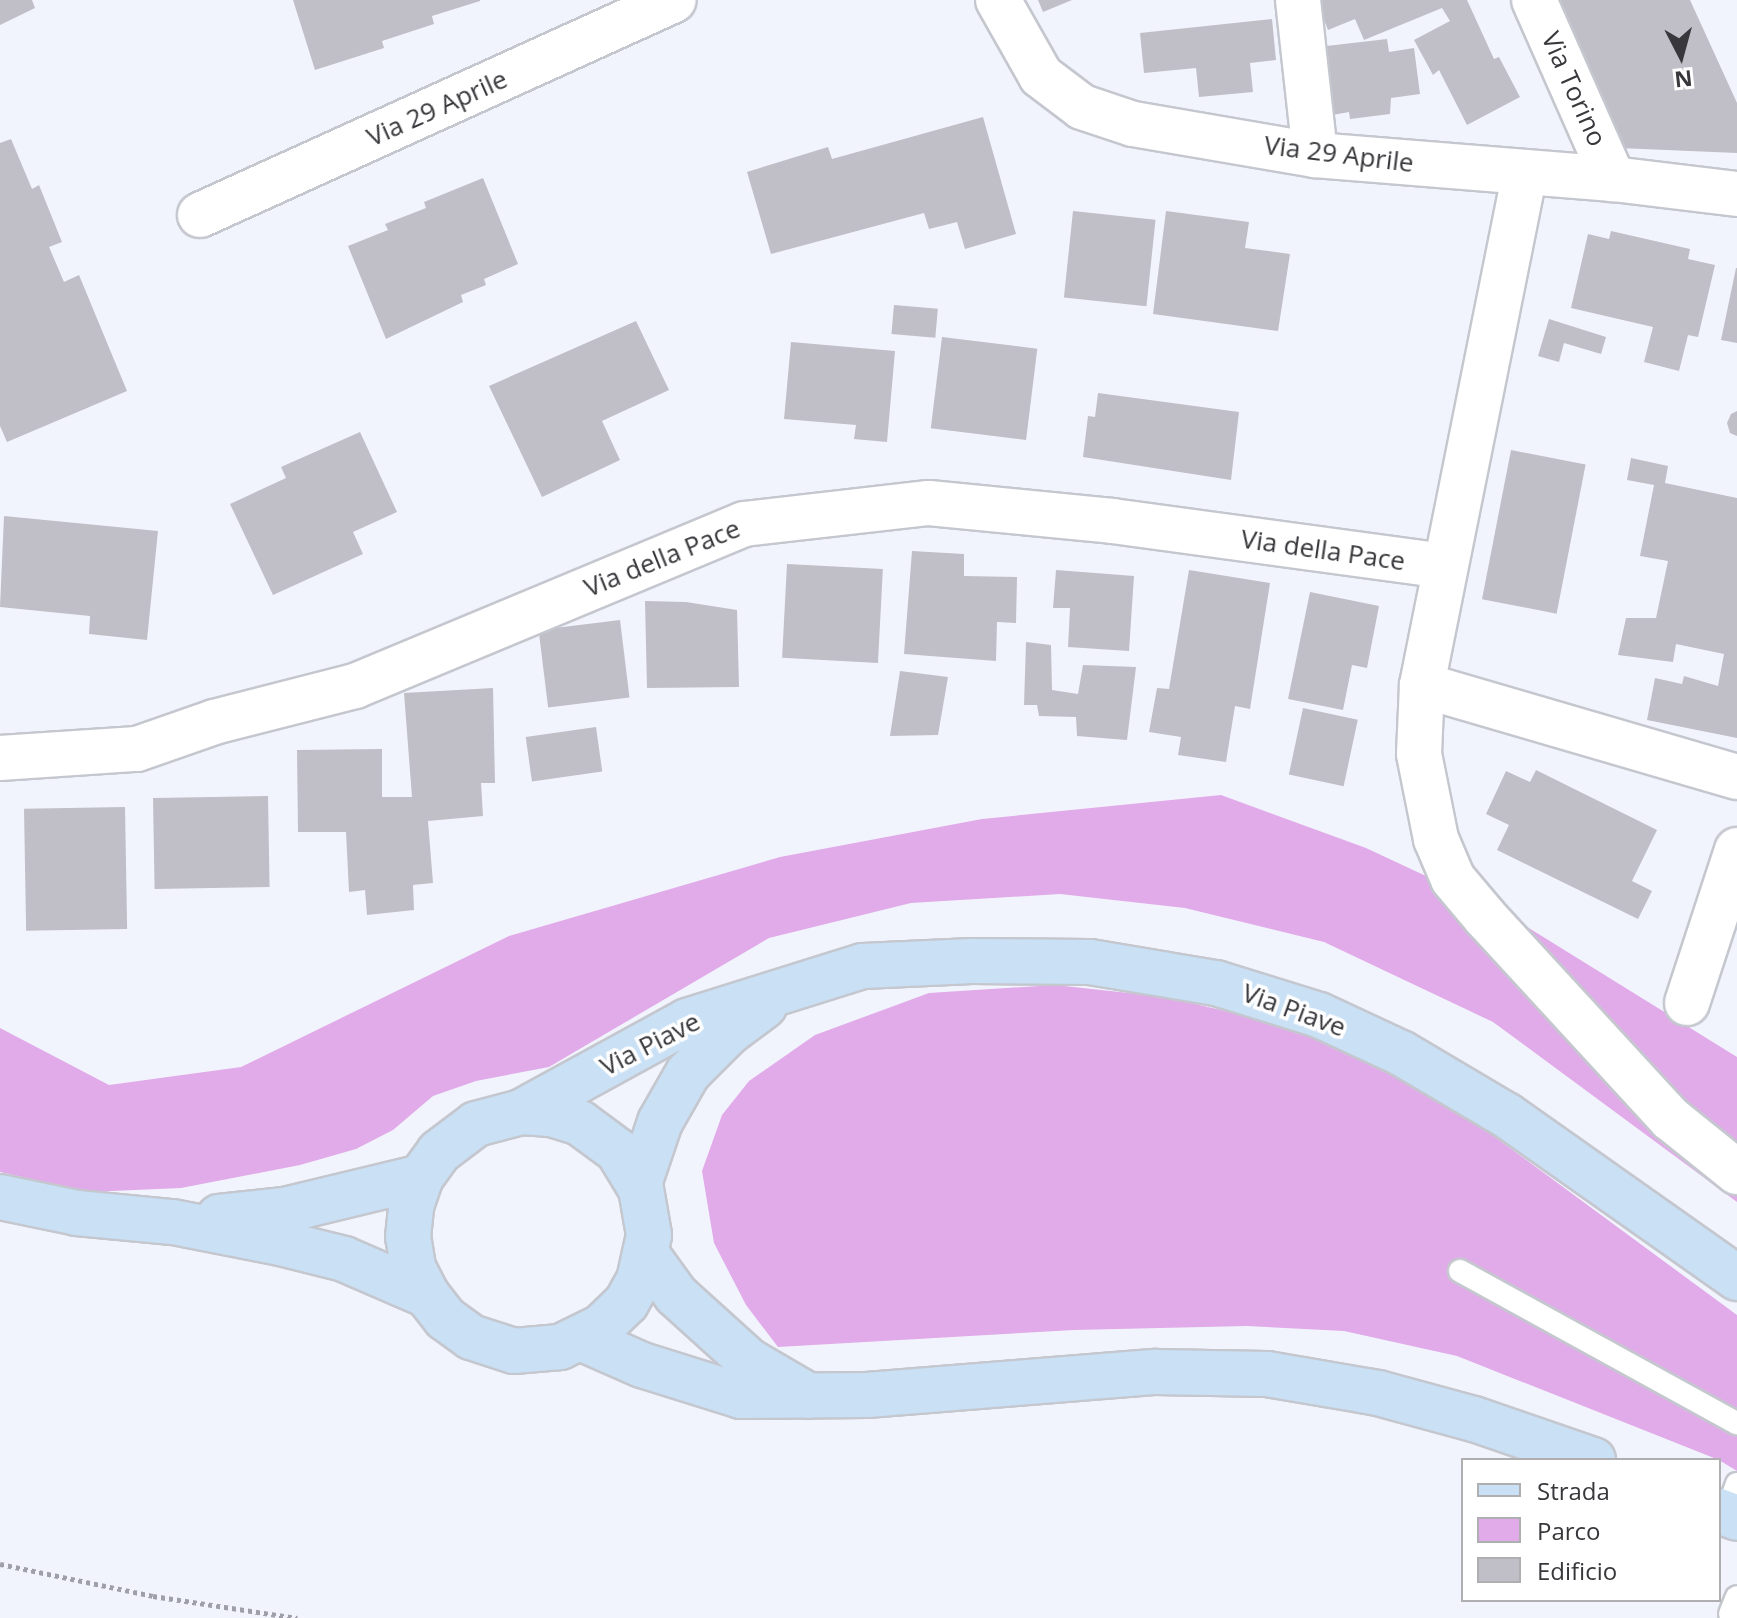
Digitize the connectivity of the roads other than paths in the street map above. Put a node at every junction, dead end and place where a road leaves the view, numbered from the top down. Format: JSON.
{"nodes":[{"id":1,"x":674,"y":0,"type":"edge"},
{"id":2,"x":998,"y":0,"type":"edge"},
{"id":3,"x":1298,"y":0,"type":"edge"},
{"id":4,"x":1534,"y":0,"type":"edge"},
{"id":5,"x":1315,"y":155,"type":"junction"},
{"id":6,"x":1525,"y":172,"type":"junction"},
{"id":7,"x":1613,"y":179,"type":"junction"},
{"id":8,"x":1737,"y":194,"type":"edge"},
{"id":9,"x":200,"y":215,"type":"dead end"},
{"id":10,"x":1443,"y":566,"type":"junction"},
{"id":11,"x":1422,"y":685,"type":"junction"},
{"id":12,"x":0,"y":758,"type":"edge"},
{"id":13,"x":1737,"y":777,"type":"edge"},
{"id":14,"x":1737,"y":850,"type":"edge"},
{"id":15,"x":785,"y":991,"type":"junction"},
{"id":16,"x":1687,"y":1003,"type":"dead end"},
{"id":17,"x":521,"y":1112,"type":"junction"},
{"id":18,"x":1737,"y":1172,"type":"edge"},
{"id":19,"x":421,"y":1177,"type":"junction"},
{"id":20,"x":639,"y":1184,"type":"junction"},
{"id":21,"x":0,"y":1197,"type":"edge"},
{"id":22,"x":173,"y":1222,"type":"junction"},
{"id":23,"x":647,"y":1255,"type":"junction"},
{"id":24,"x":1460,"y":1271,"type":"dead end"},
{"id":25,"x":1737,"y":1278,"type":"edge"},
{"id":26,"x":427,"y":1295,"type":"junction"},
{"id":27,"x":583,"y":1339,"type":"junction"},
{"id":28,"x":811,"y":1398,"type":"junction"},
{"id":29,"x":1737,"y":1423,"type":"edge"},
{"id":30,"x":1587,"y":1458,"type":"edge"}],
"edges":[{"from":1,"to":9,"type":"street","name":"Via 29 Aprile"},
{"from":2,"to":5,"type":"street","name":"Via 29 Aprile"},
{"from":3,"to":5,"type":"street"},
{"from":4,"to":7,"type":"street","name":"Via Torino"},
{"from":5,"to":6,"type":"street","name":"Via 29 Aprile"},
{"from":6,"to":7,"type":"street","name":"Via 29 Aprile"},
{"from":6,"to":10,"type":"street","name":"Via della Pace"},
{"from":7,"to":8,"type":"street","name":"Via 29 Aprile"},
{"from":10,"to":11,"type":"street","name":"Via della Pace"},
{"from":10,"to":12,"type":"street","name":"Via della Pace"},
{"from":11,"to":13,"type":"street"},
{"from":11,"to":18,"type":"street","name":"Via della Pace"},
{"from":14,"to":16,"type":"street"},
{"from":15,"to":17,"type":"street","name":"Via Piave"},
{"from":15,"to":20,"type":"street","name":"Via Piave"},
{"from":15,"to":25,"type":"street","name":"Via Piave"},
{"from":17,"to":19,"type":"street"},
{"from":17,"to":20,"type":"street"},
{"from":19,"to":22,"type":"street"},
{"from":19,"to":26,"type":"street"},
{"from":20,"to":23,"type":"street"},
{"from":21,"to":22,"type":"street"},
{"from":22,"to":26,"type":"street"},
{"from":23,"to":27,"type":"street"},
{"from":23,"to":28,"type":"street"},
{"from":24,"to":29,"type":"lane"},
{"from":26,"to":27,"type":"street"},
{"from":27,"to":28,"type":"street"},
{"from":28,"to":30,"type":"street"}]}
